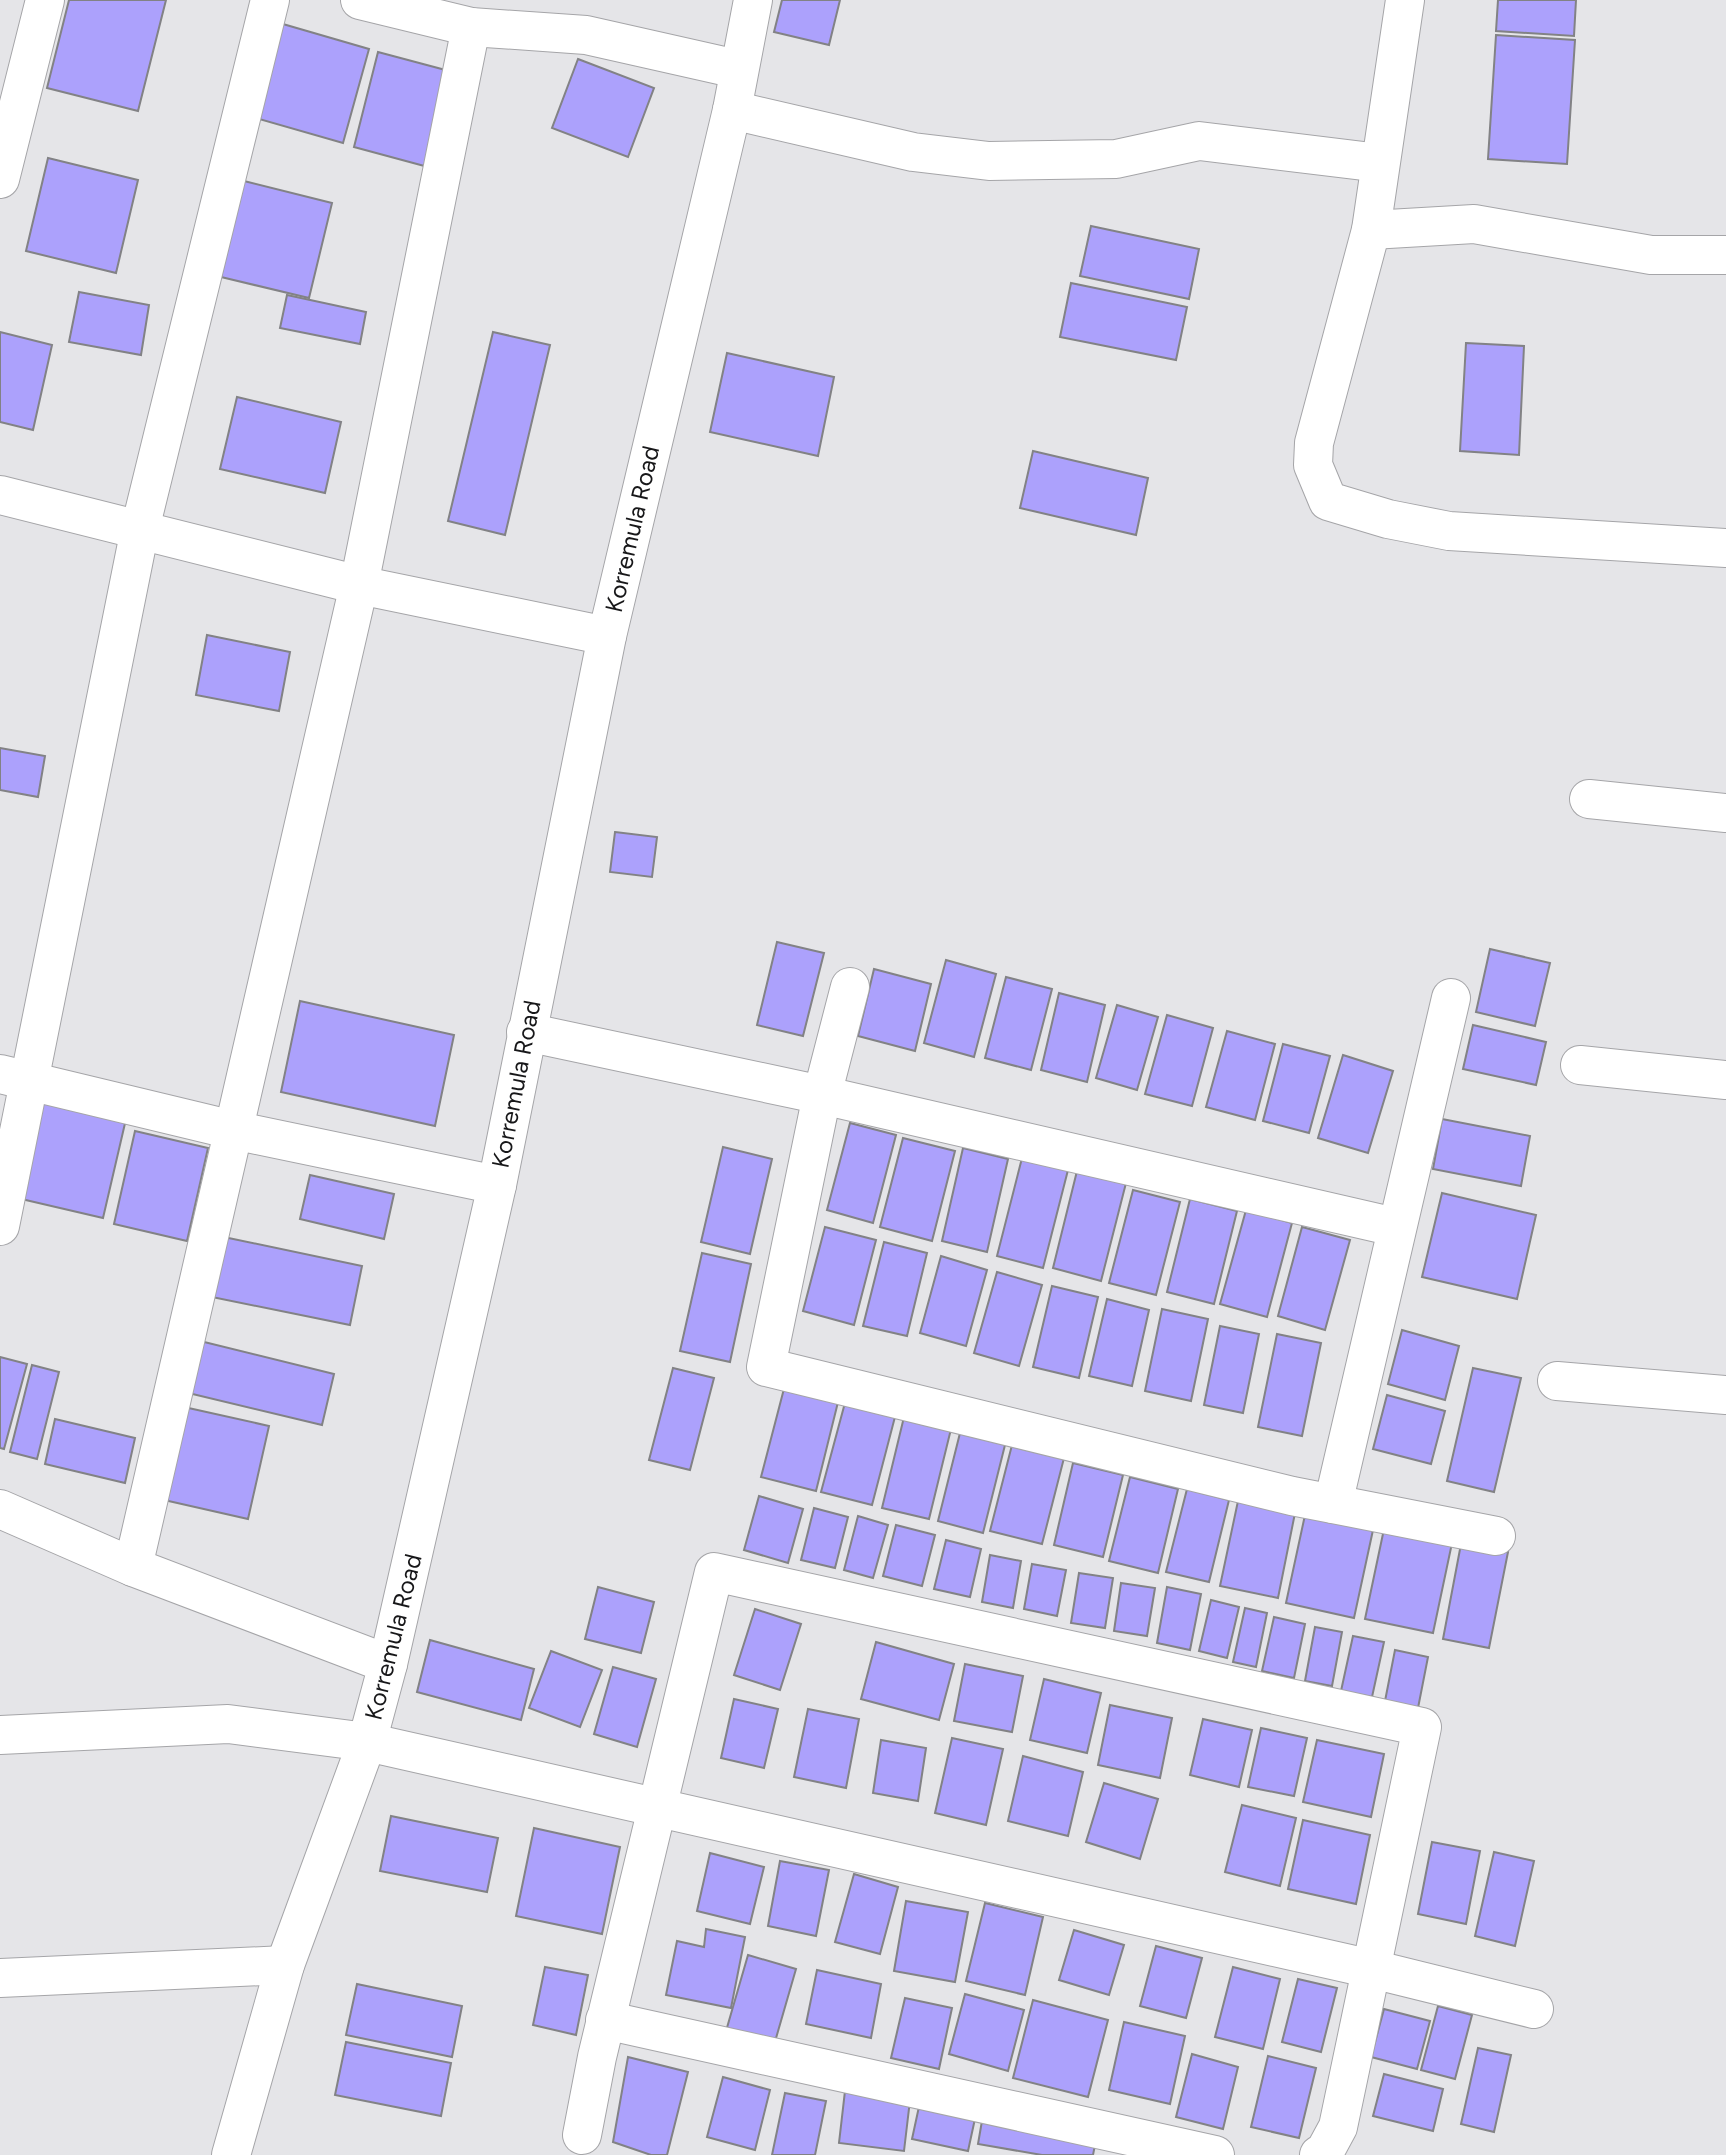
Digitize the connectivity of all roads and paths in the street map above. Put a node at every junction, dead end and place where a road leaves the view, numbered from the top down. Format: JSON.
{"nodes":[{"id":1,"x":44,"y":0,"type":"edge"},
{"id":2,"x":270,"y":0,"type":"edge"},
{"id":3,"x":360,"y":0,"type":"edge"},
{"id":4,"x":752,"y":0,"type":"edge"},
{"id":5,"x":1405,"y":0,"type":"edge"},
{"id":6,"x":471,"y":27,"type":"junction"},
{"id":7,"x":737,"y":69,"type":"junction"},
{"id":8,"x":732,"y":110,"type":"junction"},
{"id":9,"x":1380,"y":163,"type":"junction"},
{"id":10,"x":0,"y":179,"type":"edge"},
{"id":11,"x":1371,"y":230,"type":"junction"},
{"id":12,"x":1726,"y":255,"type":"edge"},
{"id":13,"x":0,"y":495,"type":"edge"},
{"id":14,"x":140,"y":529,"type":"junction"},
{"id":15,"x":1726,"y":548,"type":"edge"},
{"id":16,"x":359,"y":585,"type":"junction"},
{"id":17,"x":607,"y":636,"type":"junction"},
{"id":18,"x":1589,"y":799,"type":"dead end"},
{"id":19,"x":1726,"y":813,"type":"edge"},
{"id":20,"x":850,"y":987,"type":"dead end"},
{"id":21,"x":1451,"y":998,"type":"dead end"},
{"id":22,"x":526,"y":1032,"type":"junction"},
{"id":23,"x":1580,"y":1065,"type":"dead end"},
{"id":24,"x":14,"y":1079,"type":"edge"},
{"id":25,"x":1726,"y":1080,"type":"edge"},
{"id":26,"x":822,"y":1095,"type":"junction"},
{"id":27,"x":233,"y":1130,"type":"junction"},
{"id":28,"x":497,"y":1185,"type":"junction"},
{"id":29,"x":0,"y":1227,"type":"edge"},
{"id":30,"x":1395,"y":1227,"type":"junction"},
{"id":31,"x":1557,"y":1381,"type":"dead end"},
{"id":32,"x":1726,"y":1395,"type":"edge"},
{"id":33,"x":1333,"y":1504,"type":"junction"},
{"id":34,"x":0,"y":1509,"type":"edge"},
{"id":35,"x":1496,"y":1536,"type":"dead end"},
{"id":36,"x":133,"y":1567,"type":"junction"},
{"id":37,"x":388,"y":1664,"type":"junction"},
{"id":38,"x":0,"y":1735,"type":"edge"},
{"id":39,"x":367,"y":1742,"type":"junction"},
{"id":40,"x":658,"y":1809,"type":"junction"},
{"id":41,"x":285,"y":1965,"type":"junction"},
{"id":42,"x":1372,"y":1969,"type":"junction"},
{"id":43,"x":0,"y":1978,"type":"edge"},
{"id":44,"x":1534,"y":2009,"type":"dead end"},
{"id":45,"x":605,"y":2020,"type":"junction"},
{"id":46,"x":582,"y":2135,"type":"dead end"},
{"id":47,"x":231,"y":2155,"type":"edge"},
{"id":48,"x":1215,"y":2155,"type":"edge"},
{"id":49,"x":1319,"y":2155,"type":"edge"}],
"edges":[{"from":1,"to":10,"type":"street"},
{"from":2,"to":14,"type":"street"},
{"from":3,"to":6,"type":"street"},
{"from":4,"to":7,"type":"street","name":"Korremula Road"},
{"from":5,"to":9,"type":"street"},
{"from":6,"to":7,"type":"street"},
{"from":6,"to":16,"type":"street"},
{"from":7,"to":8,"type":"street","name":"Korremula Road"},
{"from":8,"to":9,"type":"street"},
{"from":8,"to":17,"type":"street","name":"Korremula Road"},
{"from":9,"to":11,"type":"street"},
{"from":11,"to":12,"type":"street"},
{"from":11,"to":15,"type":"street"},
{"from":13,"to":14,"type":"street"},
{"from":14,"to":16,"type":"street"},
{"from":14,"to":24,"type":"street"},
{"from":16,"to":17,"type":"street"},
{"from":16,"to":27,"type":"street"},
{"from":17,"to":22,"type":"street","name":"Korremula Road"},
{"from":18,"to":19,"type":"street"},
{"from":20,"to":26,"type":"street"},
{"from":21,"to":30,"type":"street"},
{"from":22,"to":26,"type":"street"},
{"from":22,"to":28,"type":"street","name":"Korremula Road"},
{"from":23,"to":25,"type":"street"},
{"from":24,"to":27,"type":"street"},
{"from":24,"to":29,"type":"street"},
{"from":26,"to":30,"type":"street"},
{"from":26,"to":33,"type":"street"},
{"from":27,"to":28,"type":"street"},
{"from":27,"to":36,"type":"street"},
{"from":28,"to":37,"type":"street","name":"Korremula Road"},
{"from":30,"to":33,"type":"street"},
{"from":31,"to":32,"type":"street"},
{"from":33,"to":35,"type":"street"},
{"from":34,"to":36,"type":"street"},
{"from":36,"to":37,"type":"street"},
{"from":37,"to":39,"type":"street","name":"Korremula Road"},
{"from":38,"to":39,"type":"street"},
{"from":39,"to":40,"type":"street"},
{"from":39,"to":41,"type":"street","name":"Korremula Road"},
{"from":40,"to":42,"type":"street"},
{"from":40,"to":42,"type":"street"},
{"from":40,"to":45,"type":"street"},
{"from":41,"to":43,"type":"street"},
{"from":41,"to":47,"type":"street","name":"Korremula Road"},
{"from":42,"to":44,"type":"street"},
{"from":42,"to":49,"type":"street"},
{"from":45,"to":46,"type":"street"},
{"from":45,"to":48,"type":"street"}]}
